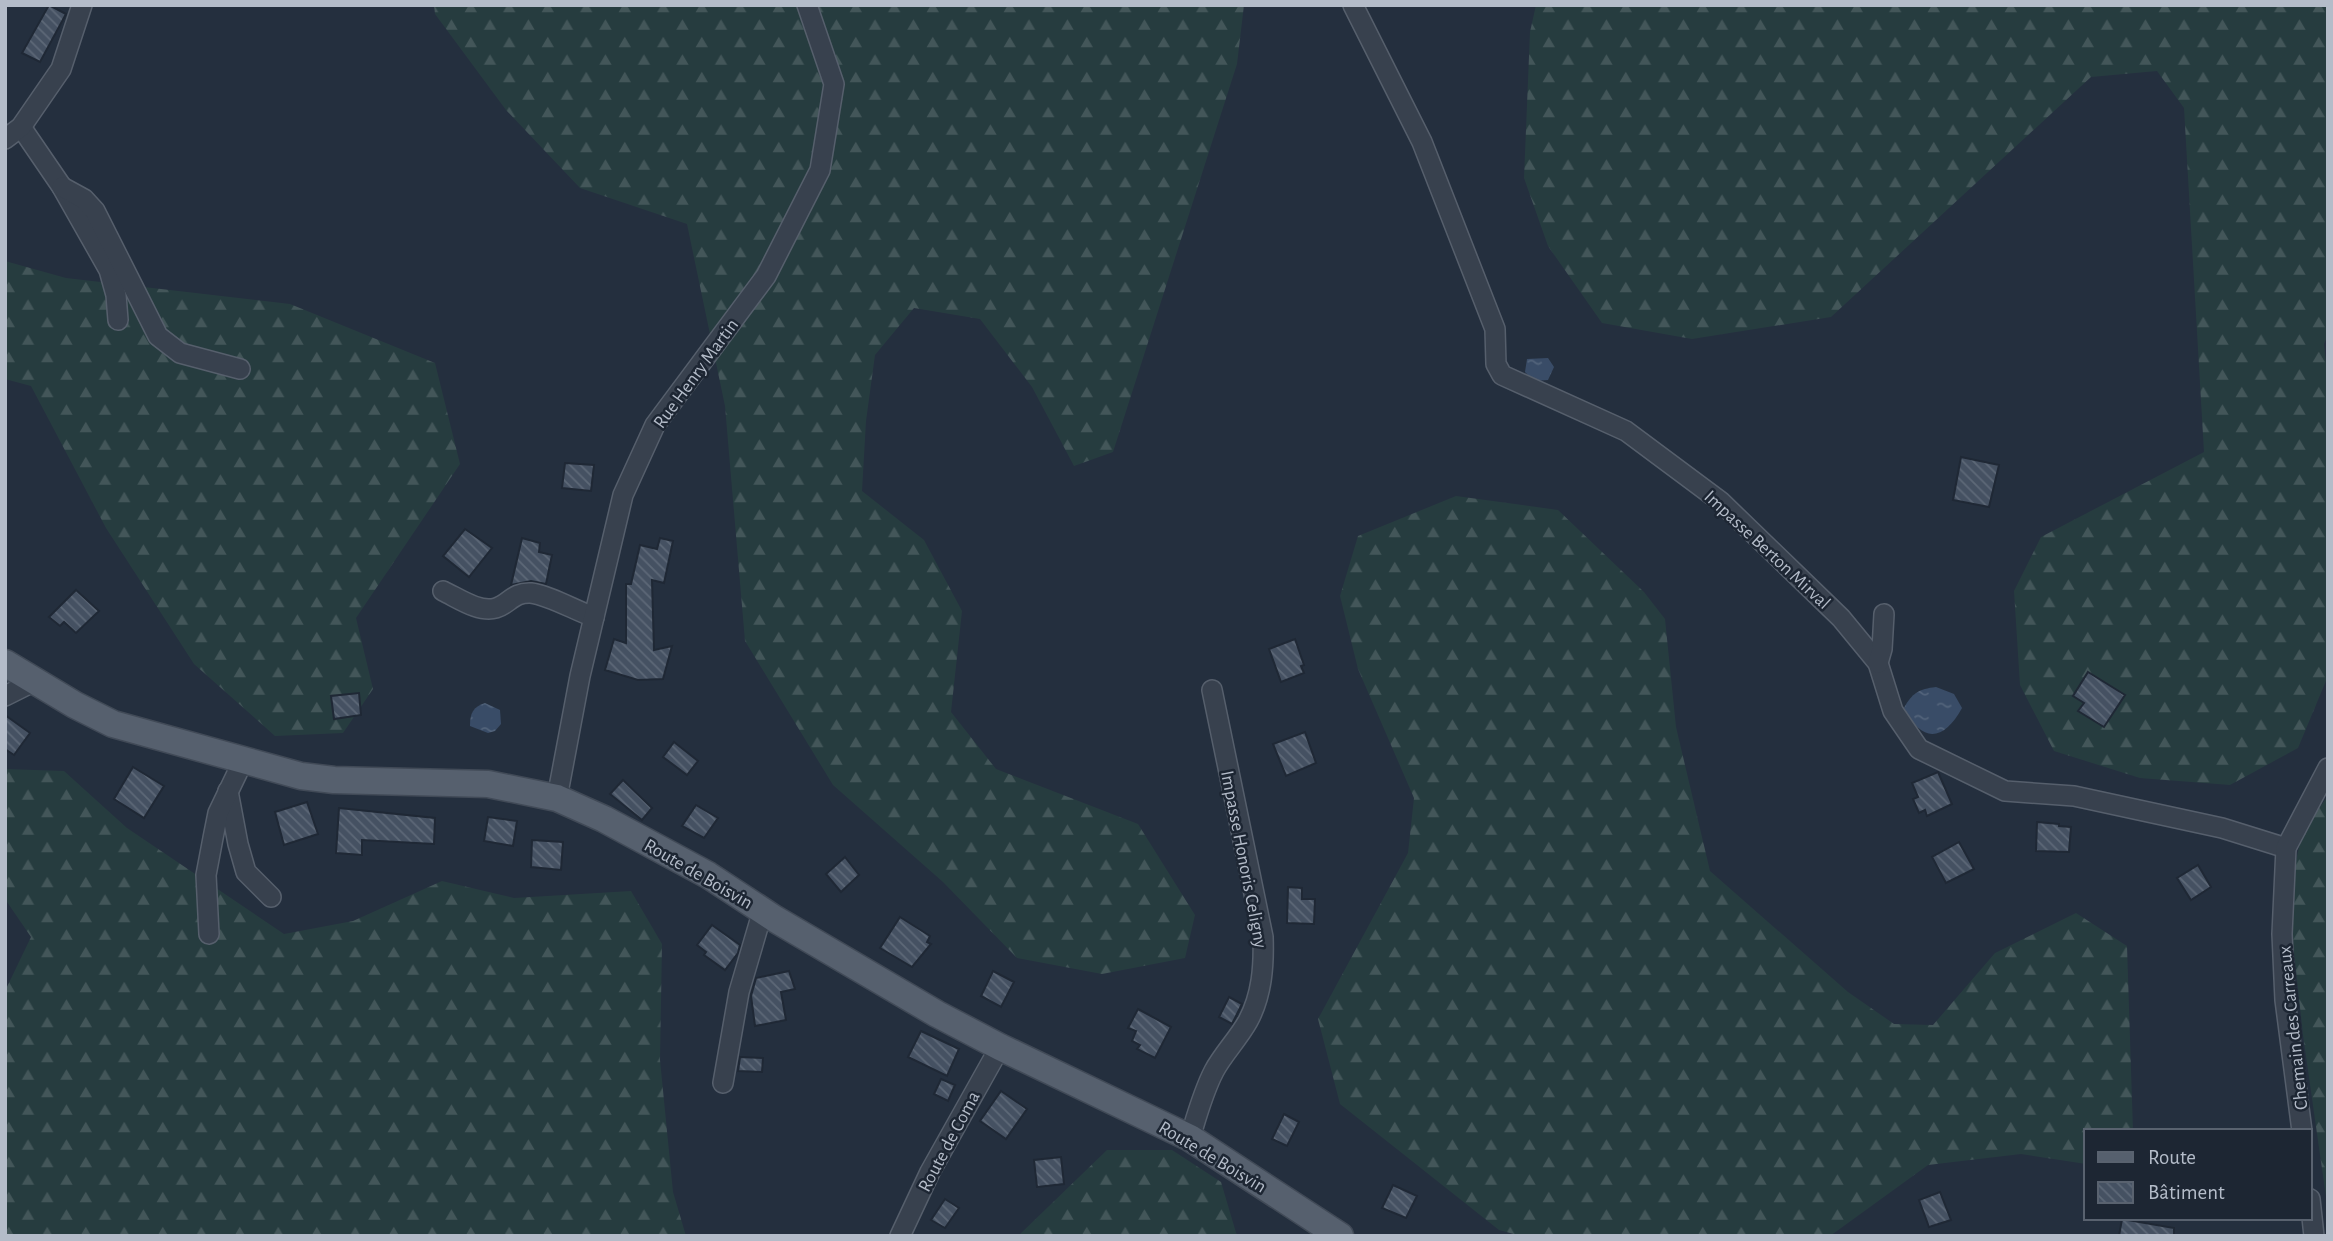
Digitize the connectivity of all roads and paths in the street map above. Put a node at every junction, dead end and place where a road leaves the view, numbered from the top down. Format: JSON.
{"nodes":[{"id":1,"x":82,"y":5,"type":"edge"},
{"id":2,"x":807,"y":5,"type":"edge"},
{"id":3,"x":1353,"y":5,"type":"edge"},
{"id":4,"x":22,"y":127,"type":"junction"},
{"id":5,"x":5,"y":139,"type":"edge"},
{"id":6,"x":62,"y":187,"type":"junction"},
{"id":7,"x":118,"y":320,"type":"dead end"},
{"id":8,"x":240,"y":369,"type":"dead end"},
{"id":9,"x":443,"y":591,"type":"dead end"},
{"id":10,"x":1884,"y":614,"type":"dead end"},
{"id":11,"x":593,"y":617,"type":"junction"},
{"id":12,"x":5,"y":663,"type":"edge"},
{"id":13,"x":1878,"y":663,"type":"junction"},
{"id":14,"x":35,"y":681,"type":"junction"},
{"id":15,"x":1212,"y":690,"type":"dead end"},
{"id":16,"x":5,"y":696,"type":"edge"},
{"id":17,"x":243,"y":761,"type":"junction"},
{"id":18,"x":2328,"y":768,"type":"edge"},
{"id":19,"x":228,"y":791,"type":"junction"},
{"id":20,"x":558,"y":798,"type":"junction"},
{"id":21,"x":2286,"y":848,"type":"junction"},
{"id":22,"x":271,"y":897,"type":"dead end"},
{"id":23,"x":762,"y":911,"type":"junction"},
{"id":24,"x":209,"y":934,"type":"dead end"},
{"id":25,"x":1000,"y":1047,"type":"junction"},
{"id":26,"x":723,"y":1083,"type":"dead end"},
{"id":27,"x":2302,"y":1129,"type":"edge"},
{"id":28,"x":1190,"y":1138,"type":"junction"},
{"id":29,"x":2312,"y":1218,"type":"edge"},
{"id":30,"x":900,"y":1236,"type":"edge"},
{"id":31,"x":1340,"y":1236,"type":"edge"},
{"id":32,"x":2314,"y":1236,"type":"edge"}],
"edges":[{"from":1,"to":4,"type":"street"},
{"from":2,"to":11,"type":"street","name":"Rue Henry Martin"},
{"from":3,"to":13,"type":"street","name":"Impasse Berton Mirval"},
{"from":4,"to":5,"type":"street"},
{"from":4,"to":6,"type":"street"},
{"from":6,"to":7,"type":"street"},
{"from":6,"to":8,"type":"street"},
{"from":9,"to":11,"type":"street"},
{"from":10,"to":13,"type":"street"},
{"from":11,"to":20,"type":"street","name":"Rue Henry Martin"},
{"from":12,"to":14,"type":"main road","name":"Route de Boisvin"},
{"from":13,"to":21,"type":"street","name":"Impasse Berton Mirval"},
{"from":14,"to":16,"type":"street"},
{"from":14,"to":17,"type":"main road","name":"Route de Boisvin"},
{"from":15,"to":28,"type":"street","name":"Impasse Honoris Celigny"},
{"from":17,"to":19,"type":"street"},
{"from":17,"to":20,"type":"main road","name":"Route de Boisvin"},
{"from":18,"to":21,"type":"street","name":"Chemain des Carreaux"},
{"from":19,"to":22,"type":"street"},
{"from":19,"to":24,"type":"street"},
{"from":20,"to":23,"type":"main road","name":"Route de Boisvin"},
{"from":21,"to":27,"type":"street","name":"Chemain des Carreaux"},
{"from":23,"to":25,"type":"main road","name":"Route de Boisvin"},
{"from":23,"to":26,"type":"street"},
{"from":25,"to":28,"type":"main road","name":"Route de Boisvin"},
{"from":25,"to":30,"type":"street","name":"Route de Coma"},
{"from":28,"to":31,"type":"main road","name":"Route de Boisvin"},
{"from":29,"to":32,"type":"street"}]}
